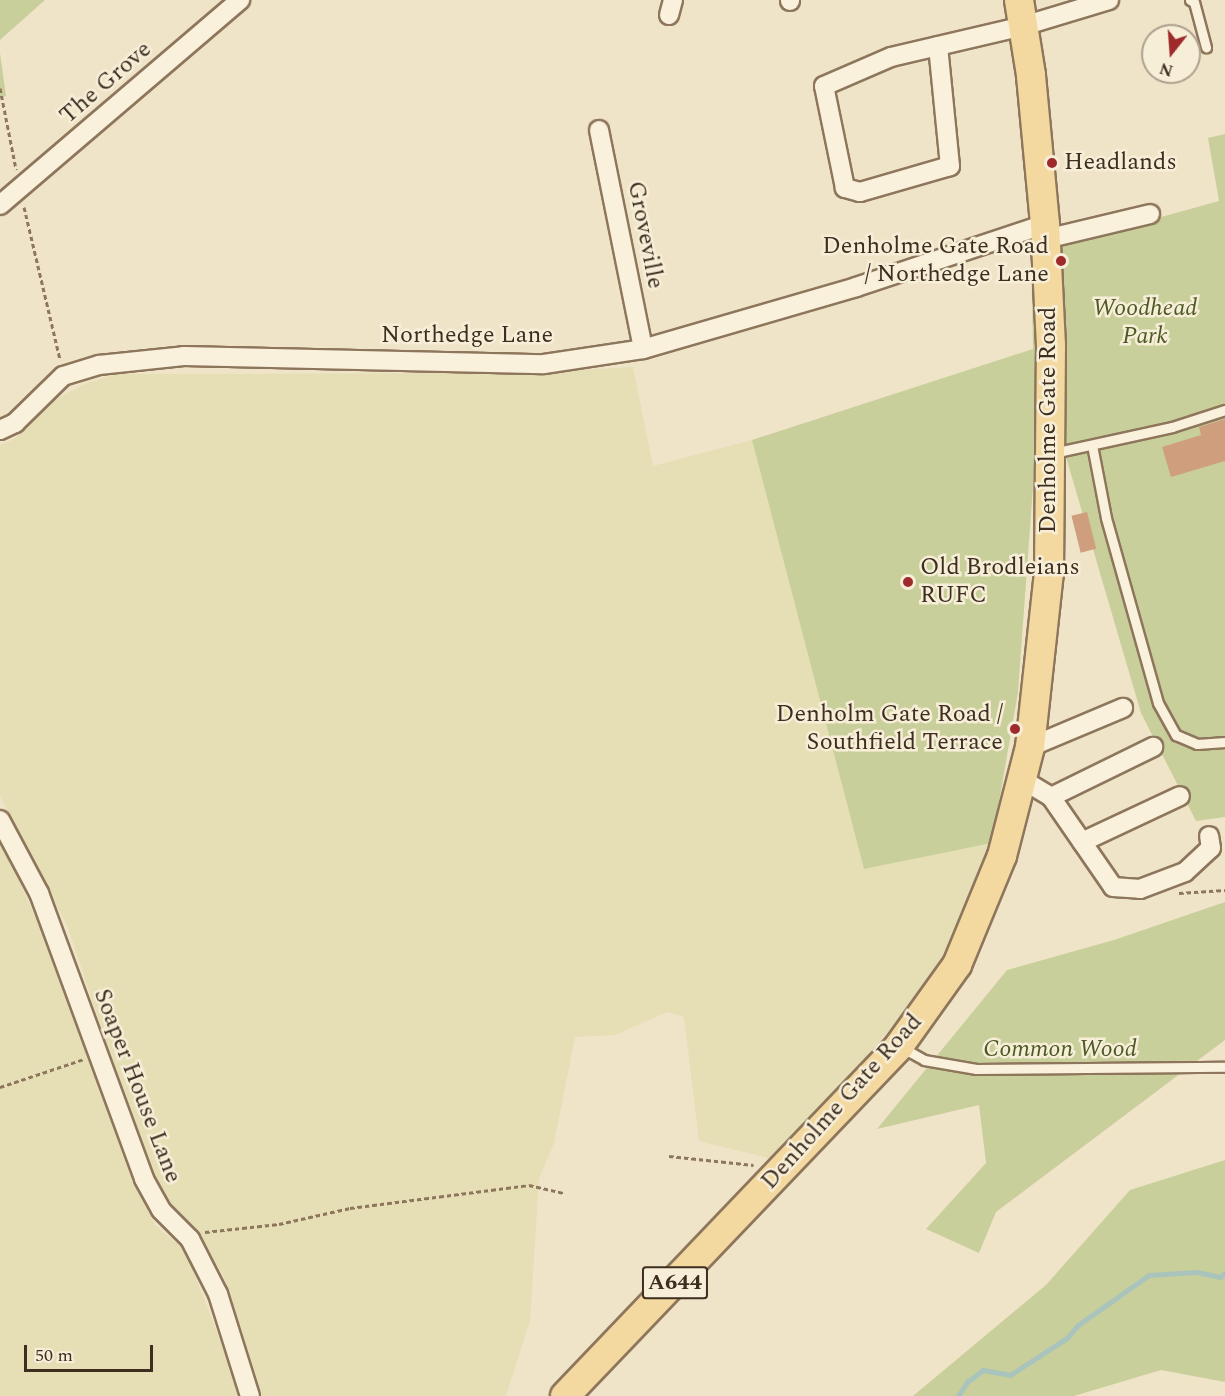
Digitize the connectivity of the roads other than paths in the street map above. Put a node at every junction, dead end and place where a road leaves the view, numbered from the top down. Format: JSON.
{"nodes":[{"id":1,"x":240,"y":0,"type":"edge"},
{"id":2,"x":1109,"y":0,"type":"edge"},
{"id":3,"x":1190,"y":0,"type":"edge"},
{"id":4,"x":1082,"y":4,"type":"edge"},
{"id":5,"x":1021,"y":13,"type":"edge"},
{"id":6,"x":938,"y":46,"type":"junction"},
{"id":7,"x":1206,"y":47,"type":"dead end"},
{"id":8,"x":599,"y":130,"type":"dead end"},
{"id":9,"x":2,"y":204,"type":"edge"},
{"id":10,"x":1150,"y":214,"type":"dead end"},
{"id":11,"x":1045,"y":232,"type":"junction"},
{"id":12,"x":643,"y":349,"type":"junction"},
{"id":13,"x":1225,"y":410,"type":"edge"},
{"id":14,"x":0,"y":430,"type":"edge"},
{"id":15,"x":1092,"y":445,"type":"junction"},
{"id":16,"x":1051,"y":454,"type":"junction"},
{"id":17,"x":1123,"y":708,"type":"dead end"},
{"id":18,"x":1225,"y":742,"type":"edge"},
{"id":19,"x":1030,"y":747,"type":"junction"},
{"id":20,"x":1153,"y":747,"type":"dead end"},
{"id":21,"x":1023,"y":780,"type":"junction"},
{"id":22,"x":1180,"y":796,"type":"dead end"},
{"id":23,"x":1051,"y":797,"type":"junction"},
{"id":24,"x":0,"y":820,"type":"edge"},
{"id":25,"x":1209,"y":836,"type":"dead end"},
{"id":26,"x":1082,"y":842,"type":"junction"},
{"id":27,"x":899,"y":1046,"type":"junction"},
{"id":28,"x":1225,"y":1067,"type":"edge"},
{"id":29,"x":250,"y":1396,"type":"edge"},
{"id":30,"x":565,"y":1396,"type":"edge"}],
"edges":[{"from":1,"to":9,"type":"street","name":"The Grove"},
{"from":2,"to":4,"type":"street"},
{"from":3,"to":7,"type":"lane"},
{"from":4,"to":5,"type":"street"},
{"from":5,"to":6,"type":"street"},
{"from":5,"to":11,"type":"main road","name":"Denholme Gate Road","number":"A644"},
{"from":6,"to":6,"type":"street"},
{"from":8,"to":12,"type":"street","name":"Groveville"},
{"from":10,"to":11,"type":"street","name":"Northedge Lane"},
{"from":11,"to":12,"type":"street","name":"Northedge Lane"},
{"from":11,"to":16,"type":"main road","name":"Denholme Gate Road","number":"A644"},
{"from":12,"to":14,"type":"street","name":"Northedge Lane"},
{"from":13,"to":15,"type":"lane"},
{"from":15,"to":16,"type":"lane"},
{"from":15,"to":18,"type":"lane"},
{"from":16,"to":19,"type":"main road","name":"Denholme Gate Road","number":"A644"},
{"from":17,"to":19,"type":"street"},
{"from":19,"to":21,"type":"main road","name":"Denholme Gate Road","number":"A644"},
{"from":20,"to":23,"type":"street"},
{"from":21,"to":23,"type":"street"},
{"from":21,"to":27,"type":"main road","name":"Denholme Gate Road","number":"A644"},
{"from":22,"to":26,"type":"street"},
{"from":23,"to":26,"type":"street"},
{"from":24,"to":29,"type":"street","name":"Soaper House Lane"},
{"from":25,"to":26,"type":"street"},
{"from":27,"to":28,"type":"lane"},
{"from":27,"to":30,"type":"main road","name":"Denholme Gate Road","number":"A644"}]}
